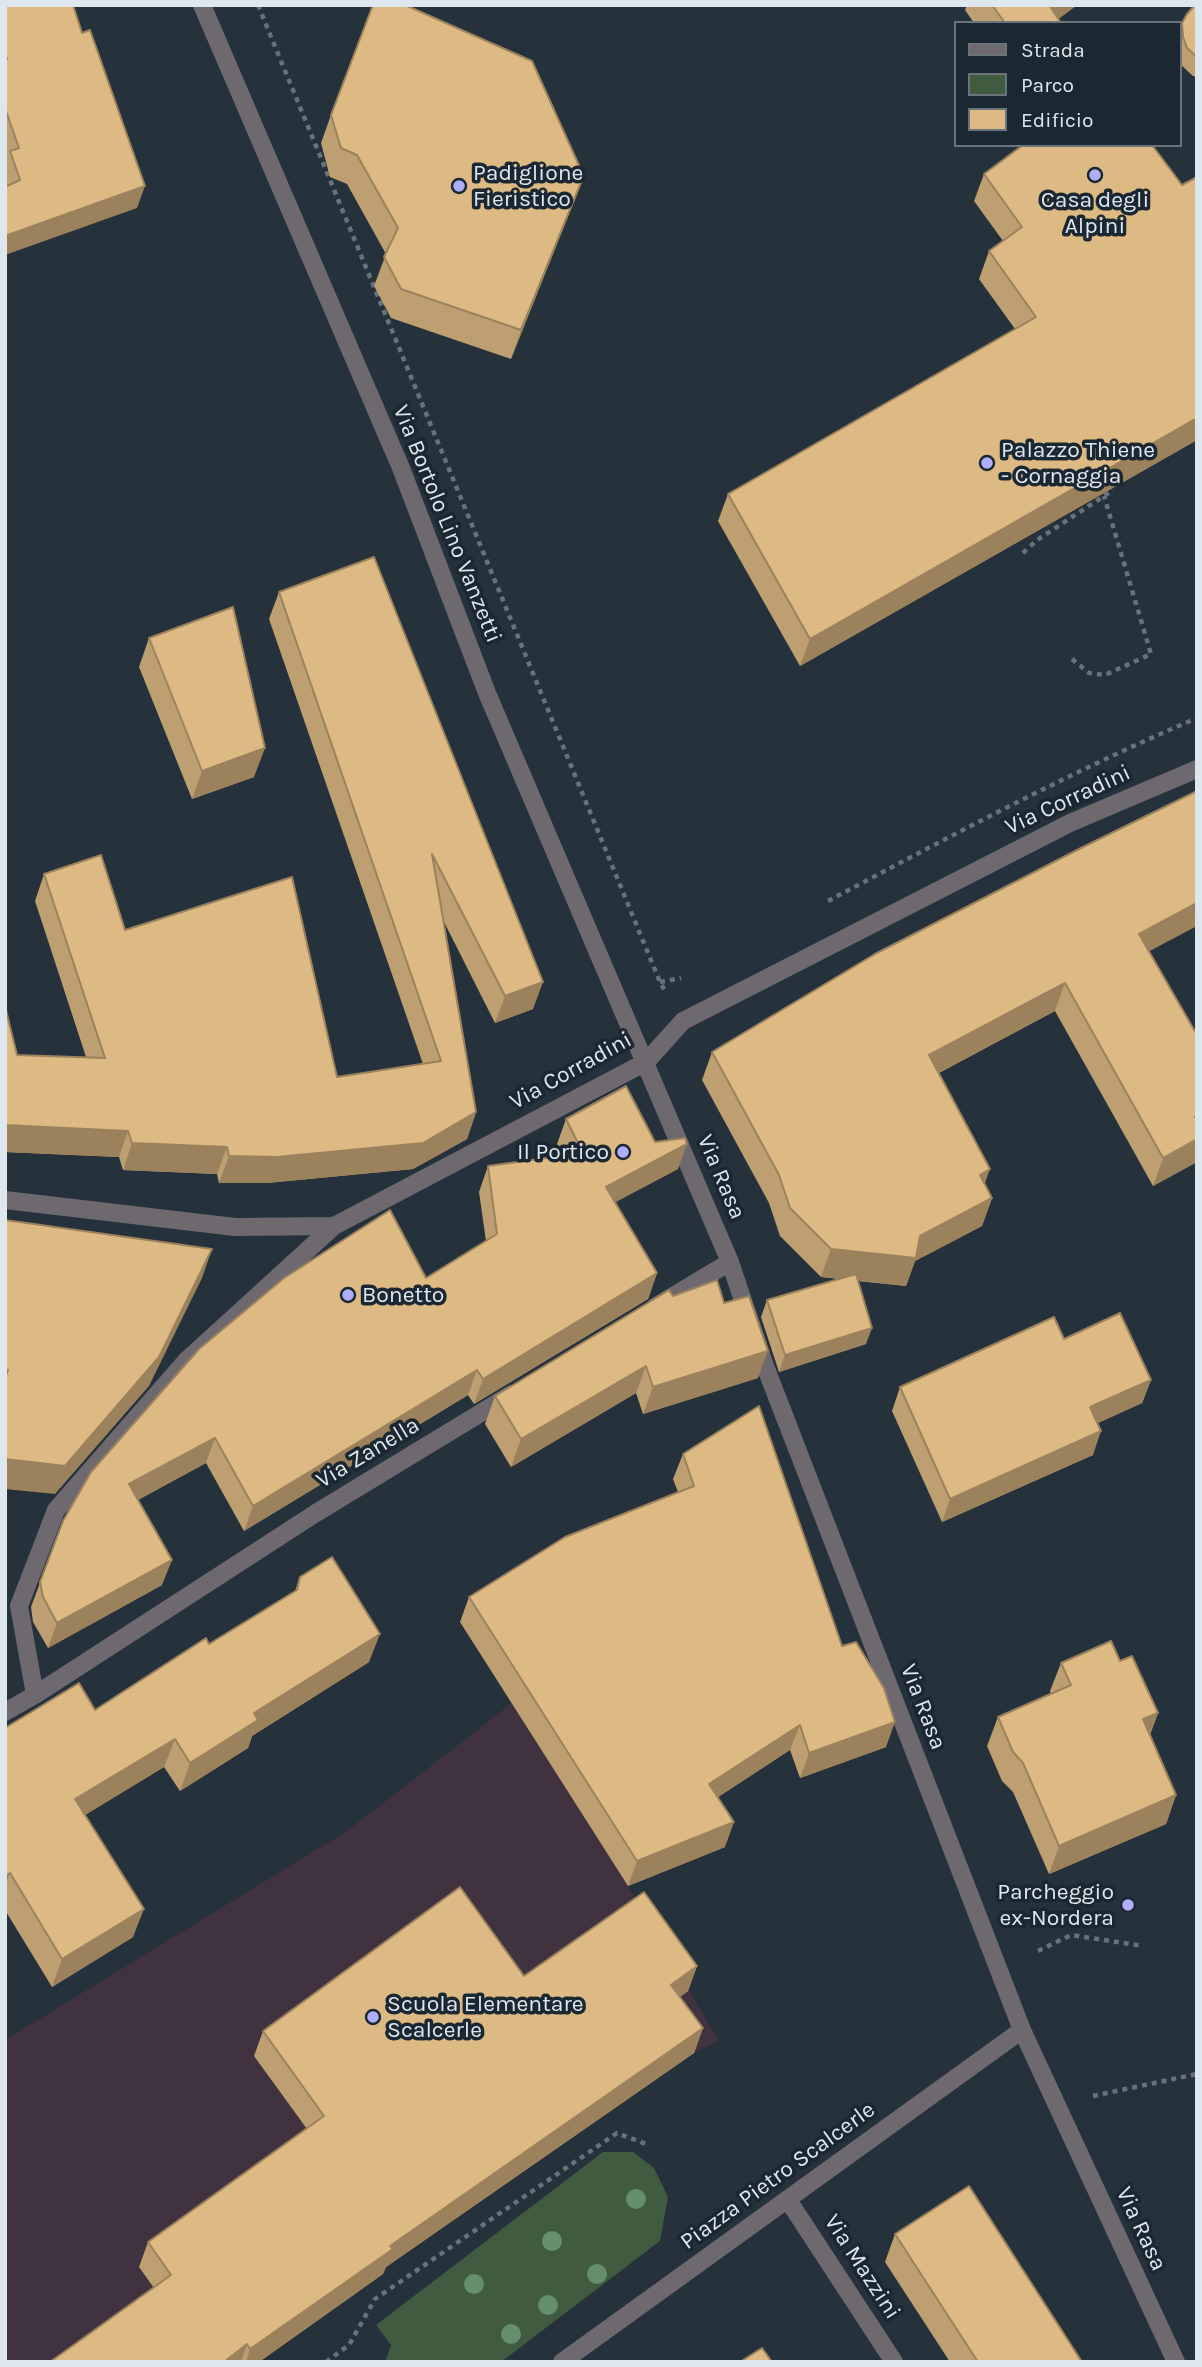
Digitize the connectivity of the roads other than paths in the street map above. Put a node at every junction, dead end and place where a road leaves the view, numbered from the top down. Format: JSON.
{"nodes":[{"id":1,"x":202,"y":5,"type":"edge"},
{"id":2,"x":1197,"y":769,"type":"edge"},
{"id":3,"x":646,"y":1062,"type":"junction"},
{"id":4,"x":5,"y":1200,"type":"edge"},
{"id":5,"x":334,"y":1226,"type":"junction"},
{"id":6,"x":730,"y":1262,"type":"junction"},
{"id":7,"x":637,"y":1318,"type":"edge"},
{"id":8,"x":533,"y":1382,"type":"edge"},
{"id":9,"x":36,"y":1695,"type":"junction"},
{"id":10,"x":5,"y":1712,"type":"edge"},
{"id":11,"x":1022,"y":2029,"type":"junction"},
{"id":12,"x":788,"y":2200,"type":"junction"},
{"id":13,"x":562,"y":2362,"type":"edge"},
{"id":14,"x":894,"y":2362,"type":"edge"},
{"id":15,"x":1176,"y":2362,"type":"edge"}],
"edges":[{"from":1,"to":3,"type":"street","name":"Via Bortolo Lino Vanzetti"},
{"from":2,"to":3,"type":"street","name":"Via Corradini"},
{"from":3,"to":5,"type":"street","name":"Via Corradini"},
{"from":3,"to":6,"type":"street","name":"Via Rasa"},
{"from":4,"to":5,"type":"street","name":"Via Corradini"},
{"from":5,"to":9,"type":"street"},
{"from":6,"to":7,"type":"street"},
{"from":6,"to":11,"type":"street","name":"Via Rasa"},
{"from":8,"to":9,"type":"street","name":"Via Zanella"},
{"from":9,"to":10,"type":"street","name":"Via Zanella"},
{"from":11,"to":12,"type":"street","name":"Piazza Pietro Scalcerle"},
{"from":11,"to":15,"type":"street","name":"Via Rasa"},
{"from":12,"to":13,"type":"street","name":"Piazza Pietro Scalcerle"},
{"from":12,"to":14,"type":"street","name":"Via Mazzini"}]}
